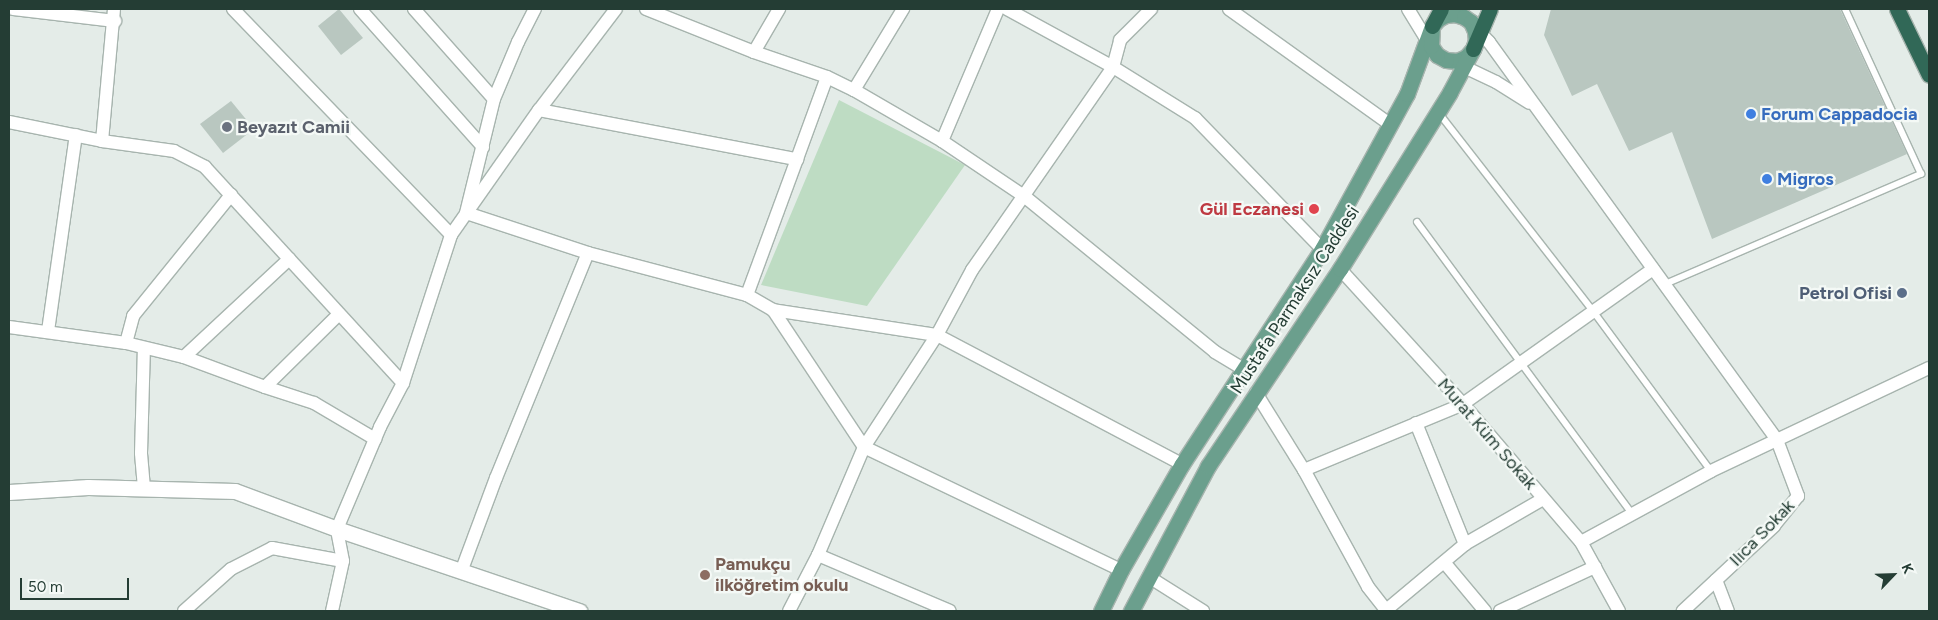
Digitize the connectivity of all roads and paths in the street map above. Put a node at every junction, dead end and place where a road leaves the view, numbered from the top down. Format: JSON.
{"nodes":[{"id":1,"x":13,"y":9,"type":"edge"},
{"id":2,"x":233,"y":9,"type":"edge"},
{"id":3,"x":360,"y":9,"type":"edge"},
{"id":4,"x":414,"y":9,"type":"edge"},
{"id":5,"x":535,"y":9,"type":"edge"},
{"id":6,"x":616,"y":9,"type":"edge"},
{"id":7,"x":646,"y":9,"type":"edge"},
{"id":8,"x":779,"y":9,"type":"edge"},
{"id":9,"x":903,"y":9,"type":"edge"},
{"id":10,"x":998,"y":9,"type":"edge"},
{"id":11,"x":1007,"y":9,"type":"edge"},
{"id":12,"x":1152,"y":9,"type":"edge"},
{"id":13,"x":1229,"y":9,"type":"edge"},
{"id":14,"x":1408,"y":9,"type":"edge"},
{"id":15,"x":1441,"y":9,"type":"edge"},
{"id":16,"x":1458,"y":9,"type":"edge"},
{"id":17,"x":1490,"y":9,"type":"edge"},
{"id":18,"x":1845,"y":9,"type":"edge"},
{"id":19,"x":1896,"y":9,"type":"edge"},
{"id":20,"x":115,"y":15,"type":"edge"},
{"id":21,"x":1476,"y":28,"type":"junction"},
{"id":22,"x":1430,"y":37,"type":"junction"},
{"id":23,"x":1473,"y":49,"type":"junction"},
{"id":24,"x":754,"y":52,"type":"junction"},
{"id":25,"x":1446,"y":60,"type":"junction"},
{"id":26,"x":1464,"y":66,"type":"junction"},
{"id":27,"x":1114,"y":67,"type":"junction"},
{"id":28,"x":1929,"y":75,"type":"edge"},
{"id":29,"x":827,"y":77,"type":"junction"},
{"id":30,"x":854,"y":90,"type":"junction"},
{"id":31,"x":494,"y":99,"type":"junction"},
{"id":32,"x":1533,"y":105,"type":"junction"},
{"id":33,"x":539,"y":110,"type":"junction"},
{"id":34,"x":1437,"y":111,"type":"junction"},
{"id":35,"x":9,"y":122,"type":"edge"},
{"id":36,"x":1391,"y":125,"type":"junction"},
{"id":37,"x":76,"y":135,"type":"junction"},
{"id":38,"x":102,"y":141,"type":"junction"},
{"id":39,"x":942,"y":141,"type":"junction"},
{"id":40,"x":483,"y":147,"type":"junction"},
{"id":41,"x":797,"y":159,"type":"junction"},
{"id":42,"x":231,"y":195,"type":"junction"},
{"id":43,"x":1024,"y":196,"type":"junction"},
{"id":44,"x":466,"y":213,"type":"junction"},
{"id":45,"x":1416,"y":222,"type":"dead end"},
{"id":46,"x":452,"y":235,"type":"junction"},
{"id":47,"x":1322,"y":249,"type":"junction"},
{"id":48,"x":588,"y":253,"type":"junction"},
{"id":49,"x":289,"y":259,"type":"junction"},
{"id":50,"x":1340,"y":269,"type":"junction"},
{"id":51,"x":1653,"y":269,"type":"junction"},
{"id":52,"x":1665,"y":284,"type":"junction"},
{"id":53,"x":747,"y":295,"type":"junction"},
{"id":54,"x":773,"y":310,"type":"junction"},
{"id":55,"x":1593,"y":311,"type":"junction"},
{"id":56,"x":339,"y":314,"type":"junction"},
{"id":57,"x":9,"y":328,"type":"edge"},
{"id":58,"x":48,"y":331,"type":"junction"},
{"id":59,"x":937,"y":336,"type":"junction"},
{"id":60,"x":126,"y":343,"type":"junction"},
{"id":61,"x":144,"y":348,"type":"junction"},
{"id":62,"x":184,"y":357,"type":"junction"},
{"id":63,"x":1521,"y":362,"type":"junction"},
{"id":64,"x":1929,"y":368,"type":"edge"},
{"id":65,"x":1243,"y":369,"type":"junction"},
{"id":66,"x":402,"y":383,"type":"junction"},
{"id":67,"x":265,"y":387,"type":"junction"},
{"id":68,"x":1256,"y":393,"type":"junction"},
{"id":69,"x":1463,"y":404,"type":"junction"},
{"id":70,"x":1416,"y":422,"type":"junction"},
{"id":71,"x":375,"y":438,"type":"junction"},
{"id":72,"x":1777,"y":440,"type":"junction"},
{"id":73,"x":864,"y":447,"type":"junction"},
{"id":74,"x":1182,"y":464,"type":"junction"},
{"id":75,"x":1304,"y":470,"type":"junction"},
{"id":76,"x":1711,"y":471,"type":"junction"},
{"id":77,"x":144,"y":488,"type":"junction"},
{"id":78,"x":9,"y":492,"type":"edge"},
{"id":79,"x":1543,"y":500,"type":"junction"},
{"id":80,"x":1632,"y":514,"type":"junction"},
{"id":81,"x":336,"y":529,"type":"junction"},
{"id":82,"x":1581,"y":542,"type":"junction"},
{"id":83,"x":1465,"y":544,"type":"junction"},
{"id":84,"x":818,"y":555,"type":"junction"},
{"id":85,"x":343,"y":561,"type":"junction"},
{"id":86,"x":1444,"y":562,"type":"junction"},
{"id":87,"x":1596,"y":567,"type":"junction"},
{"id":88,"x":1121,"y":570,"type":"junction"},
{"id":89,"x":461,"y":572,"type":"junction"},
{"id":90,"x":1150,"y":577,"type":"junction"},
{"id":91,"x":1716,"y":580,"type":"junction"},
{"id":92,"x":184,"y":611,"type":"edge"},
{"id":93,"x":332,"y":611,"type":"edge"},
{"id":94,"x":579,"y":611,"type":"edge"},
{"id":95,"x":789,"y":611,"type":"edge"},
{"id":96,"x":950,"y":611,"type":"edge"},
{"id":97,"x":1101,"y":611,"type":"edge"},
{"id":98,"x":1132,"y":611,"type":"edge"},
{"id":99,"x":1203,"y":611,"type":"edge"},
{"id":100,"x":1386,"y":611,"type":"edge"},
{"id":101,"x":1485,"y":611,"type":"edge"},
{"id":102,"x":1500,"y":611,"type":"edge"},
{"id":103,"x":1619,"y":611,"type":"edge"},
{"id":104,"x":1683,"y":611,"type":"edge"},
{"id":105,"x":1728,"y":611,"type":"edge"}],
"edges":[{"from":1,"to":20,"type":"street"},
{"from":2,"to":46,"type":"street"},
{"from":3,"to":40,"type":"street"},
{"from":4,"to":31,"type":"street"},
{"from":5,"to":31,"type":"street"},
{"from":6,"to":33,"type":"street"},
{"from":7,"to":24,"type":"street"},
{"from":8,"to":24,"type":"street"},
{"from":9,"to":30,"type":"street"},
{"from":10,"to":39,"type":"street"},
{"from":11,"to":27,"type":"street"},
{"from":12,"to":27,"type":"street"},
{"from":13,"to":36,"type":"street"},
{"from":14,"to":22,"type":"street"},
{"from":15,"to":22,"type":"highway"},
{"from":16,"to":21,"type":"street"},
{"from":17,"to":21,"type":"highway","name":"Mustafa Parmaksız Caddesi"},
{"from":18,"to":52,"type":"lane"},
{"from":19,"to":28,"type":"highway"},
{"from":20,"to":38,"type":"street"},
{"from":21,"to":22,"type":"main road"},
{"from":21,"to":23,"type":"highway","name":"Mustafa Parmaksız Caddesi"},
{"from":21,"to":32,"type":"street"},
{"from":22,"to":25,"type":"main road"},
{"from":22,"to":36,"type":"main road","name":"Mustafa Parmaksız Caddesi"},
{"from":23,"to":25,"type":"main road"},
{"from":23,"to":26,"type":"main road","name":"Mustafa Parmaksız Caddesi"},
{"from":24,"to":29,"type":"street"},
{"from":25,"to":26,"type":"street"},
{"from":26,"to":32,"type":"street"},
{"from":26,"to":34,"type":"main road","name":"Mustafa Parmaksız Caddesi"},
{"from":27,"to":43,"type":"street"},
{"from":27,"to":47,"type":"street"},
{"from":29,"to":30,"type":"street"},
{"from":29,"to":41,"type":"street"},
{"from":30,"to":39,"type":"street"},
{"from":31,"to":40,"type":"street"},
{"from":32,"to":51,"type":"street"},
{"from":33,"to":41,"type":"street"},
{"from":33,"to":44,"type":"street"},
{"from":34,"to":50,"type":"main road","name":"Mustafa Parmaksız Caddesi"},
{"from":34,"to":55,"type":"lane"},
{"from":35,"to":37,"type":"street"},
{"from":36,"to":47,"type":"main road","name":"Mustafa Parmaksız Caddesi"},
{"from":37,"to":38,"type":"street"},
{"from":37,"to":58,"type":"street"},
{"from":38,"to":42,"type":"street"},
{"from":39,"to":43,"type":"street"},
{"from":40,"to":44,"type":"street"},
{"from":41,"to":53,"type":"street"},
{"from":42,"to":49,"type":"street"},
{"from":42,"to":60,"type":"street"},
{"from":43,"to":59,"type":"street"},
{"from":43,"to":65,"type":"street"},
{"from":44,"to":46,"type":"street"},
{"from":44,"to":48,"type":"street"},
{"from":45,"to":63,"type":"lane"},
{"from":46,"to":66,"type":"street"},
{"from":47,"to":65,"type":"main road","name":"Mustafa Parmaksız Caddesi"},
{"from":48,"to":53,"type":"street"},
{"from":48,"to":89,"type":"street"},
{"from":49,"to":56,"type":"street"},
{"from":49,"to":62,"type":"street"},
{"from":50,"to":68,"type":"main road","name":"Mustafa Parmaksız Caddesi"},
{"from":50,"to":69,"type":"street","name":"Murat Küm Sokak"},
{"from":51,"to":52,"type":"street"},
{"from":51,"to":55,"type":"street"},
{"from":52,"to":72,"type":"street"},
{"from":53,"to":54,"type":"street"},
{"from":54,"to":59,"type":"street"},
{"from":54,"to":73,"type":"street"},
{"from":55,"to":63,"type":"street"},
{"from":55,"to":76,"type":"lane"},
{"from":56,"to":66,"type":"street"},
{"from":56,"to":67,"type":"street"},
{"from":57,"to":58,"type":"street"},
{"from":58,"to":60,"type":"street"},
{"from":59,"to":73,"type":"street"},
{"from":59,"to":74,"type":"street"},
{"from":60,"to":61,"type":"street"},
{"from":61,"to":62,"type":"street"},
{"from":61,"to":77,"type":"street"},
{"from":62,"to":67,"type":"street"},
{"from":63,"to":69,"type":"street"},
{"from":63,"to":80,"type":"lane"},
{"from":64,"to":72,"type":"street"},
{"from":65,"to":74,"type":"main road","name":"Mustafa Parmaksız Caddesi"},
{"from":66,"to":71,"type":"street"},
{"from":67,"to":71,"type":"street"},
{"from":68,"to":75,"type":"street"},
{"from":68,"to":90,"type":"main road","name":"Mustafa Parmaksız Caddesi"},
{"from":69,"to":70,"type":"street"},
{"from":69,"to":79,"type":"street","name":"Murat Küm Sokak"},
{"from":70,"to":75,"type":"street"},
{"from":70,"to":83,"type":"street"},
{"from":71,"to":81,"type":"street"},
{"from":72,"to":76,"type":"street"},
{"from":72,"to":91,"type":"street","name":"Ilıca Sokak"},
{"from":73,"to":84,"type":"street"},
{"from":73,"to":88,"type":"street"},
{"from":74,"to":88,"type":"main road","name":"Mustafa Parmaksız Caddesi"},
{"from":75,"to":100,"type":"street"},
{"from":76,"to":80,"type":"street"},
{"from":77,"to":78,"type":"street"},
{"from":77,"to":81,"type":"street"},
{"from":79,"to":82,"type":"street","name":"Murat Küm Sokak"},
{"from":79,"to":83,"type":"street"},
{"from":80,"to":82,"type":"street"},
{"from":81,"to":85,"type":"street"},
{"from":81,"to":89,"type":"street"},
{"from":82,"to":87,"type":"street","name":"Murat Küm Sokak"},
{"from":83,"to":86,"type":"street"},
{"from":84,"to":95,"type":"street"},
{"from":84,"to":96,"type":"street"},
{"from":85,"to":92,"type":"street"},
{"from":85,"to":93,"type":"street"},
{"from":86,"to":100,"type":"street"},
{"from":86,"to":101,"type":"street"},
{"from":87,"to":102,"type":"street"},
{"from":87,"to":103,"type":"street","name":"Murat Küm Sokak"},
{"from":88,"to":97,"type":"main road","name":"Mustafa Parmaksız Caddesi"},
{"from":89,"to":94,"type":"street"},
{"from":90,"to":98,"type":"main road","name":"Mustafa Parmaksız Caddesi"},
{"from":90,"to":99,"type":"street"},
{"from":91,"to":104,"type":"street","name":"Ilıca Sokak"},
{"from":91,"to":105,"type":"street"}]}
